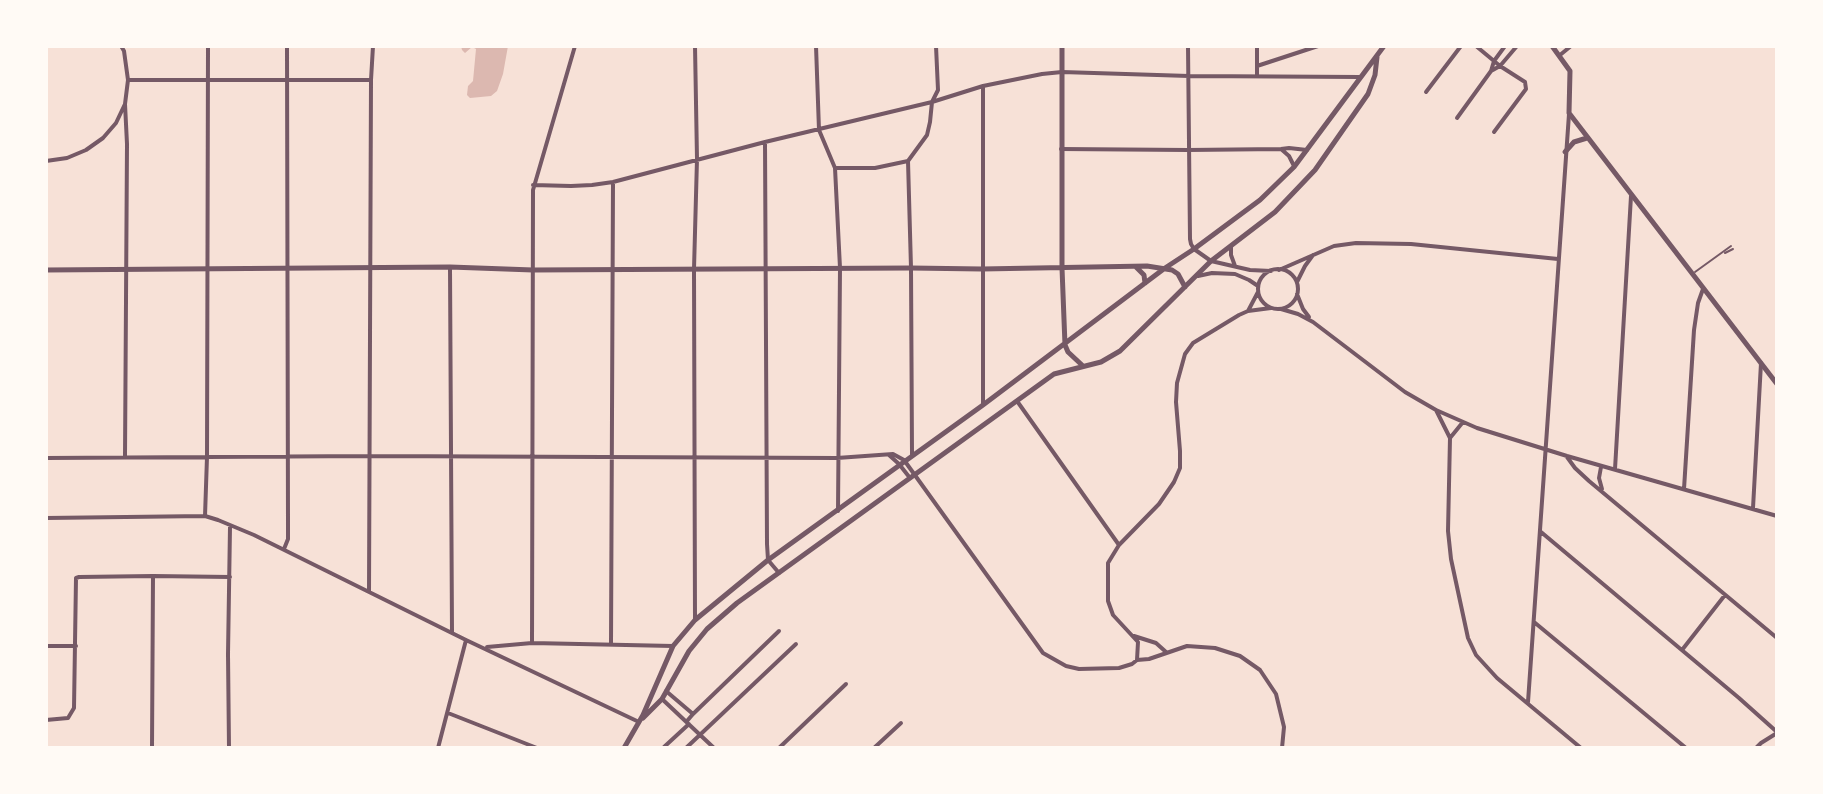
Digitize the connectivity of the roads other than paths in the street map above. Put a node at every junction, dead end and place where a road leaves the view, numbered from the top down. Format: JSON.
{"nodes":[{"id":1,"x":208,"y":46,"type":"edge"},
{"id":2,"x":287,"y":46,"type":"edge"},
{"id":3,"x":373,"y":46,"type":"edge"},
{"id":4,"x":575,"y":46,"type":"edge"},
{"id":5,"x":695,"y":46,"type":"edge"},
{"id":6,"x":816,"y":46,"type":"edge"},
{"id":7,"x":936,"y":46,"type":"edge"},
{"id":8,"x":1062,"y":46,"type":"edge"},
{"id":9,"x":1188,"y":46,"type":"edge"},
{"id":10,"x":1257,"y":46,"type":"edge"},
{"id":11,"x":1318,"y":46,"type":"edge"},
{"id":12,"x":1384,"y":46,"type":"edge"},
{"id":13,"x":1461,"y":46,"type":"edge"},
{"id":14,"x":1476,"y":46,"type":"edge"},
{"id":15,"x":1505,"y":46,"type":"edge"},
{"id":16,"x":1517,"y":46,"type":"edge"},
{"id":17,"x":1552,"y":46,"type":"edge"},
{"id":18,"x":1571,"y":46,"type":"edge"},
{"id":19,"x":123,"y":48,"type":"edge"},
{"id":20,"x":1377,"y":55,"type":"junction"},
{"id":21,"x":1560,"y":55,"type":"junction"},
{"id":22,"x":1494,"y":61,"type":"junction"},
{"id":23,"x":1257,"y":66,"type":"junction"},
{"id":24,"x":1500,"y":66,"type":"junction"},
{"id":25,"x":1491,"y":71,"type":"junction"},
{"id":26,"x":1062,"y":72,"type":"junction"},
{"id":27,"x":1257,"y":75,"type":"junction"},
{"id":28,"x":1189,"y":76,"type":"junction"},
{"id":29,"x":1360,"y":77,"type":"junction"},
{"id":30,"x":208,"y":79,"type":"junction"},
{"id":31,"x":128,"y":80,"type":"junction"},
{"id":32,"x":371,"y":80,"type":"junction"},
{"id":33,"x":287,"y":81,"type":"junction"},
{"id":34,"x":983,"y":86,"type":"junction"},
{"id":35,"x":1426,"y":92,"type":"dead end"},
{"id":36,"x":932,"y":102,"type":"junction"},
{"id":37,"x":125,"y":104,"type":"junction"},
{"id":38,"x":1569,"y":113,"type":"junction"},
{"id":39,"x":1457,"y":118,"type":"dead end"},
{"id":40,"x":819,"y":130,"type":"junction"},
{"id":41,"x":1494,"y":132,"type":"dead end"},
{"id":42,"x":1587,"y":138,"type":"junction"},
{"id":43,"x":765,"y":142,"type":"junction"},
{"id":44,"x":1061,"y":149,"type":"junction"},
{"id":45,"x":1281,"y":149,"type":"junction"},
{"id":46,"x":1188,"y":150,"type":"junction"},
{"id":47,"x":1307,"y":150,"type":"junction"},
{"id":48,"x":1565,"y":152,"type":"junction"},
{"id":49,"x":697,"y":159,"type":"junction"},
{"id":50,"x":46,"y":161,"type":"edge"},
{"id":51,"x":908,"y":161,"type":"junction"},
{"id":52,"x":1294,"y":167,"type":"junction"},
{"id":53,"x":835,"y":168,"type":"junction"},
{"id":54,"x":613,"y":182,"type":"junction"},
{"id":55,"x":533,"y":185,"type":"junction"},
{"id":56,"x":1631,"y":196,"type":"junction"},
{"id":57,"x":1231,"y":244,"type":"junction"},
{"id":58,"x":1732,"y":247,"type":"dead end"},
{"id":59,"x":1194,"y":249,"type":"junction"},
{"id":60,"x":1314,"y":253,"type":"junction"},
{"id":61,"x":1558,"y":259,"type":"junction"},
{"id":62,"x":1211,"y":261,"type":"junction"},
{"id":63,"x":1235,"y":266,"type":"junction"},
{"id":64,"x":370,"y":267,"type":"junction"},
{"id":65,"x":450,"y":267,"type":"junction"},
{"id":66,"x":1135,"y":267,"type":"junction"},
{"id":67,"x":766,"y":268,"type":"junction"},
{"id":68,"x":840,"y":268,"type":"junction"},
{"id":69,"x":911,"y":268,"type":"junction"},
{"id":70,"x":1062,"y":268,"type":"junction"},
{"id":71,"x":1165,"y":268,"type":"junction"},
{"id":72,"x":207,"y":269,"type":"junction"},
{"id":73,"x":613,"y":269,"type":"junction"},
{"id":74,"x":694,"y":269,"type":"junction"},
{"id":75,"x":982,"y":269,"type":"junction"},
{"id":76,"x":46,"y":270,"type":"edge"},
{"id":77,"x":125,"y":270,"type":"junction"},
{"id":78,"x":289,"y":270,"type":"junction"},
{"id":79,"x":533,"y":270,"type":"junction"},
{"id":80,"x":1279,"y":270,"type":"junction"},
{"id":81,"x":1271,"y":271,"type":"junction"},
{"id":82,"x":1694,"y":273,"type":"junction"},
{"id":83,"x":1196,"y":276,"type":"junction"},
{"id":84,"x":1145,"y":283,"type":"junction"},
{"id":85,"x":1297,"y":283,"type":"junction"},
{"id":86,"x":1185,"y":287,"type":"junction"},
{"id":87,"x":1704,"y":287,"type":"junction"},
{"id":88,"x":1258,"y":289,"type":"junction"},
{"id":89,"x":1297,"y":294,"type":"junction"},
{"id":90,"x":46,"y":303,"type":"edge"},
{"id":91,"x":1271,"y":308,"type":"junction"},
{"id":92,"x":1281,"y":309,"type":"junction"},
{"id":93,"x":1248,"y":311,"type":"junction"},
{"id":94,"x":1313,"y":322,"type":"junction"},
{"id":95,"x":1065,"y":345,"type":"junction"},
{"id":96,"x":1761,"y":363,"type":"junction"},
{"id":97,"x":1083,"y":367,"type":"junction"},
{"id":98,"x":1777,"y":384,"type":"edge"},
{"id":99,"x":1017,"y":401,"type":"junction"},
{"id":100,"x":983,"y":405,"type":"junction"},
{"id":101,"x":1436,"y":410,"type":"junction"},
{"id":102,"x":1463,"y":422,"type":"junction"},
{"id":103,"x":1450,"y":438,"type":"junction"},
{"id":104,"x":1546,"y":449,"type":"junction"},
{"id":105,"x":912,"y":455,"type":"junction"},
{"id":106,"x":125,"y":456,"type":"junction"},
{"id":107,"x":369,"y":456,"type":"junction"},
{"id":108,"x":1567,"y":456,"type":"junction"},
{"id":109,"x":207,"y":457,"type":"junction"},
{"id":110,"x":289,"y":457,"type":"junction"},
{"id":111,"x":451,"y":457,"type":"junction"},
{"id":112,"x":532,"y":457,"type":"junction"},
{"id":113,"x":612,"y":457,"type":"junction"},
{"id":114,"x":46,"y":458,"type":"edge"},
{"id":115,"x":693,"y":458,"type":"junction"},
{"id":116,"x":766,"y":458,"type":"junction"},
{"id":117,"x":837,"y":458,"type":"junction"},
{"id":118,"x":902,"y":462,"type":"junction"},
{"id":119,"x":1601,"y":466,"type":"junction"},
{"id":120,"x":1615,"y":470,"type":"junction"},
{"id":121,"x":912,"y":476,"type":"junction"},
{"id":122,"x":1684,"y":489,"type":"junction"},
{"id":123,"x":1603,"y":491,"type":"junction"},
{"id":124,"x":1753,"y":510,"type":"junction"},
{"id":125,"x":838,"y":511,"type":"junction"},
{"id":126,"x":205,"y":516,"type":"junction"},
{"id":127,"x":1777,"y":516,"type":"edge"},
{"id":128,"x":46,"y":518,"type":"edge"},
{"id":129,"x":230,"y":525,"type":"junction"},
{"id":130,"x":1541,"y":532,"type":"junction"},
{"id":131,"x":1119,"y":545,"type":"junction"},
{"id":132,"x":284,"y":549,"type":"junction"},
{"id":133,"x":768,"y":560,"type":"junction"},
{"id":134,"x":779,"y":573,"type":"junction"},
{"id":135,"x":153,"y":576,"type":"junction"},
{"id":136,"x":230,"y":577,"type":"junction"},
{"id":137,"x":369,"y":591,"type":"junction"},
{"id":138,"x":1725,"y":595,"type":"junction"},
{"id":139,"x":695,"y":620,"type":"junction"},
{"id":140,"x":1534,"y":622,"type":"junction"},
{"id":141,"x":779,"y":631,"type":"dead end"},
{"id":142,"x":452,"y":632,"type":"junction"},
{"id":143,"x":1134,"y":636,"type":"junction"},
{"id":144,"x":1777,"y":638,"type":"edge"},
{"id":145,"x":466,"y":640,"type":"junction"},
{"id":146,"x":532,"y":643,"type":"junction"},
{"id":147,"x":796,"y":644,"type":"dead end"},
{"id":148,"x":611,"y":645,"type":"junction"},
{"id":149,"x":46,"y":646,"type":"edge"},
{"id":150,"x":76,"y":646,"type":"junction"},
{"id":151,"x":673,"y":646,"type":"junction"},
{"id":152,"x":485,"y":648,"type":"junction"},
{"id":153,"x":1682,"y":651,"type":"junction"},
{"id":154,"x":1166,"y":652,"type":"junction"},
{"id":155,"x":1137,"y":660,"type":"junction"},
{"id":156,"x":846,"y":684,"type":"dead end"},
{"id":157,"x":666,"y":691,"type":"junction"},
{"id":158,"x":662,"y":699,"type":"junction"},
{"id":159,"x":1528,"y":702,"type":"junction"},
{"id":160,"x":448,"y":713,"type":"junction"},
{"id":161,"x":693,"y":714,"type":"junction"},
{"id":162,"x":641,"y":718,"type":"junction"},
{"id":163,"x":46,"y":720,"type":"edge"},
{"id":164,"x":688,"y":722,"type":"junction"},
{"id":165,"x":901,"y":723,"type":"dead end"},
{"id":166,"x":1777,"y":733,"type":"edge"},
{"id":167,"x":701,"y":734,"type":"junction"},
{"id":168,"x":664,"y":747,"type":"edge"},
{"id":169,"x":152,"y":748,"type":"edge"},
{"id":170,"x":229,"y":748,"type":"edge"},
{"id":171,"x":438,"y":748,"type":"edge"},
{"id":172,"x":537,"y":748,"type":"edge"},
{"id":173,"x":624,"y":748,"type":"edge"},
{"id":174,"x":686,"y":748,"type":"edge"},
{"id":175,"x":714,"y":748,"type":"edge"},
{"id":176,"x":779,"y":748,"type":"edge"},
{"id":177,"x":874,"y":748,"type":"edge"},
{"id":178,"x":1282,"y":748,"type":"edge"},
{"id":179,"x":1581,"y":748,"type":"edge"},
{"id":180,"x":1686,"y":748,"type":"edge"},
{"id":181,"x":1756,"y":748,"type":"edge"}],
"edges":[{"from":1,"to":30,"type":"street"},
{"from":2,"to":33,"type":"street"},
{"from":3,"to":32,"type":"street"},
{"from":4,"to":55,"type":"street"},
{"from":5,"to":49,"type":"street"},
{"from":6,"to":40,"type":"street"},
{"from":7,"to":36,"type":"street"},
{"from":8,"to":26,"type":"street"},
{"from":9,"to":28,"type":"street"},
{"from":10,"to":23,"type":"street"},
{"from":11,"to":23,"type":"street"},
{"from":12,"to":20,"type":"street"},
{"from":13,"to":35,"type":"street"},
{"from":14,"to":22,"type":"street"},
{"from":15,"to":22,"type":"street"},
{"from":16,"to":24,"type":"street"},
{"from":17,"to":21,"type":"street"},
{"from":18,"to":21,"type":"street"},
{"from":19,"to":31,"type":"street"},
{"from":20,"to":29,"type":"street"},
{"from":20,"to":57,"type":"street"},
{"from":21,"to":38,"type":"street"},
{"from":22,"to":24,"type":"street"},
{"from":22,"to":25,"type":"street"},
{"from":23,"to":27,"type":"street"},
{"from":24,"to":25,"type":"street"},
{"from":24,"to":41,"type":"street"},
{"from":25,"to":39,"type":"street"},
{"from":26,"to":28,"type":"street"},
{"from":26,"to":34,"type":"street"},
{"from":26,"to":44,"type":"street"},
{"from":27,"to":28,"type":"street"},
{"from":27,"to":29,"type":"street"},
{"from":28,"to":46,"type":"street"},
{"from":29,"to":47,"type":"street"},
{"from":30,"to":31,"type":"street"},
{"from":30,"to":33,"type":"street"},
{"from":30,"to":72,"type":"street"},
{"from":31,"to":37,"type":"street"},
{"from":32,"to":33,"type":"street"},
{"from":32,"to":64,"type":"street"},
{"from":33,"to":78,"type":"street"},
{"from":34,"to":36,"type":"street"},
{"from":34,"to":75,"type":"street"},
{"from":36,"to":40,"type":"street"},
{"from":36,"to":51,"type":"street"},
{"from":37,"to":50,"type":"street"},
{"from":37,"to":77,"type":"street"},
{"from":38,"to":42,"type":"street"},
{"from":38,"to":48,"type":"street"},
{"from":40,"to":43,"type":"street"},
{"from":40,"to":53,"type":"street"},
{"from":42,"to":48,"type":"street"},
{"from":42,"to":56,"type":"street"},
{"from":43,"to":49,"type":"street"},
{"from":43,"to":67,"type":"street"},
{"from":44,"to":46,"type":"street"},
{"from":44,"to":70,"type":"street"},
{"from":45,"to":46,"type":"street"},
{"from":45,"to":47,"type":"street"},
{"from":45,"to":52,"type":"street"},
{"from":46,"to":59,"type":"street"},
{"from":47,"to":52,"type":"street"},
{"from":48,"to":61,"type":"street"},
{"from":49,"to":54,"type":"street"},
{"from":49,"to":74,"type":"street"},
{"from":50,"to":76,"type":"street"},
{"from":51,"to":53,"type":"street"},
{"from":51,"to":69,"type":"street"},
{"from":52,"to":59,"type":"street"},
{"from":53,"to":68,"type":"street"},
{"from":54,"to":55,"type":"street"},
{"from":54,"to":73,"type":"street"},
{"from":55,"to":79,"type":"street"},
{"from":56,"to":82,"type":"street"},
{"from":56,"to":120,"type":"street"},
{"from":57,"to":62,"type":"street"},
{"from":57,"to":63,"type":"street"},
{"from":58,"to":82,"type":"lane"},
{"from":59,"to":62,"type":"street"},
{"from":59,"to":71,"type":"street"},
{"from":60,"to":61,"type":"street"},
{"from":60,"to":80,"type":"street"},
{"from":60,"to":85,"type":"street"},
{"from":61,"to":104,"type":"street"},
{"from":62,"to":63,"type":"street"},
{"from":62,"to":83,"type":"street"},
{"from":63,"to":81,"type":"street"},
{"from":64,"to":65,"type":"street"},
{"from":64,"to":78,"type":"street"},
{"from":64,"to":107,"type":"street"},
{"from":65,"to":79,"type":"street"},
{"from":65,"to":111,"type":"street"},
{"from":66,"to":70,"type":"street"},
{"from":66,"to":71,"type":"street"},
{"from":66,"to":84,"type":"street"},
{"from":67,"to":68,"type":"street"},
{"from":67,"to":74,"type":"street"},
{"from":67,"to":116,"type":"street"},
{"from":68,"to":69,"type":"street"},
{"from":68,"to":117,"type":"street"},
{"from":69,"to":75,"type":"street"},
{"from":69,"to":105,"type":"street"},
{"from":70,"to":75,"type":"street"},
{"from":70,"to":95,"type":"street"},
{"from":71,"to":84,"type":"street"},
{"from":71,"to":86,"type":"street"},
{"from":72,"to":77,"type":"street"},
{"from":72,"to":78,"type":"street"},
{"from":72,"to":109,"type":"street"},
{"from":73,"to":74,"type":"street"},
{"from":73,"to":79,"type":"street"},
{"from":73,"to":113,"type":"street"},
{"from":74,"to":115,"type":"street"},
{"from":75,"to":100,"type":"street"},
{"from":76,"to":77,"type":"street"},
{"from":76,"to":90,"type":"street"},
{"from":77,"to":106,"type":"street"},
{"from":78,"to":110,"type":"street"},
{"from":79,"to":112,"type":"street"},
{"from":80,"to":81,"type":"street"},
{"from":80,"to":85,"type":"street"},
{"from":81,"to":88,"type":"street"},
{"from":82,"to":87,"type":"street"},
{"from":83,"to":86,"type":"street"},
{"from":83,"to":88,"type":"street"},
{"from":84,"to":95,"type":"street"},
{"from":85,"to":89,"type":"street"},
{"from":86,"to":97,"type":"street"},
{"from":87,"to":96,"type":"street"},
{"from":87,"to":122,"type":"street"},
{"from":88,"to":91,"type":"street"},
{"from":88,"to":93,"type":"street"},
{"from":89,"to":92,"type":"street"},
{"from":89,"to":94,"type":"street"},
{"from":91,"to":92,"type":"street"},
{"from":91,"to":93,"type":"street"},
{"from":92,"to":94,"type":"street"},
{"from":93,"to":131,"type":"street"},
{"from":94,"to":101,"type":"street"},
{"from":95,"to":97,"type":"street"},
{"from":95,"to":100,"type":"street"},
{"from":96,"to":98,"type":"street"},
{"from":96,"to":124,"type":"street"},
{"from":97,"to":99,"type":"street"},
{"from":99,"to":121,"type":"street"},
{"from":99,"to":131,"type":"street"},
{"from":100,"to":105,"type":"street"},
{"from":101,"to":102,"type":"street"},
{"from":101,"to":103,"type":"street"},
{"from":102,"to":103,"type":"street"},
{"from":102,"to":104,"type":"street"},
{"from":103,"to":159,"type":"street"},
{"from":104,"to":108,"type":"street"},
{"from":104,"to":130,"type":"street"},
{"from":105,"to":118,"type":"street"},
{"from":106,"to":109,"type":"street"},
{"from":106,"to":114,"type":"street"},
{"from":107,"to":110,"type":"street"},
{"from":107,"to":111,"type":"street"},
{"from":107,"to":137,"type":"street"},
{"from":108,"to":119,"type":"street"},
{"from":108,"to":123,"type":"street"},
{"from":109,"to":110,"type":"street"},
{"from":109,"to":126,"type":"street"},
{"from":110,"to":132,"type":"street"},
{"from":111,"to":112,"type":"street"},
{"from":111,"to":142,"type":"street"},
{"from":112,"to":113,"type":"street"},
{"from":112,"to":146,"type":"street"},
{"from":113,"to":115,"type":"street"},
{"from":113,"to":148,"type":"street"},
{"from":115,"to":116,"type":"street"},
{"from":115,"to":139,"type":"street"},
{"from":116,"to":117,"type":"street"},
{"from":116,"to":133,"type":"street"},
{"from":117,"to":118,"type":"street"},
{"from":117,"to":125,"type":"street"},
{"from":118,"to":121,"type":"street"},
{"from":118,"to":125,"type":"street"},
{"from":119,"to":120,"type":"street"},
{"from":119,"to":123,"type":"street"},
{"from":120,"to":122,"type":"street"},
{"from":121,"to":134,"type":"street"},
{"from":121,"to":155,"type":"street"},
{"from":122,"to":124,"type":"street"},
{"from":123,"to":138,"type":"street"},
{"from":124,"to":127,"type":"street"},
{"from":125,"to":133,"type":"street"},
{"from":126,"to":128,"type":"street"},
{"from":126,"to":129,"type":"street"},
{"from":129,"to":132,"type":"street"},
{"from":129,"to":136,"type":"street"},
{"from":130,"to":140,"type":"street"},
{"from":130,"to":153,"type":"street"},
{"from":131,"to":143,"type":"street"},
{"from":132,"to":137,"type":"street"},
{"from":133,"to":134,"type":"street"},
{"from":133,"to":139,"type":"street"},
{"from":134,"to":157,"type":"street"},
{"from":135,"to":136,"type":"street"},
{"from":135,"to":150,"type":"street"},
{"from":135,"to":169,"type":"street"},
{"from":136,"to":170,"type":"street"},
{"from":137,"to":142,"type":"street"},
{"from":138,"to":144,"type":"street"},
{"from":138,"to":153,"type":"street"},
{"from":139,"to":151,"type":"street"},
{"from":140,"to":159,"type":"street"},
{"from":140,"to":180,"type":"street"},
{"from":141,"to":161,"type":"street"},
{"from":142,"to":145,"type":"street"},
{"from":143,"to":154,"type":"street"},
{"from":143,"to":155,"type":"street"},
{"from":145,"to":152,"type":"street"},
{"from":145,"to":160,"type":"street"},
{"from":146,"to":148,"type":"street"},
{"from":146,"to":152,"type":"street"},
{"from":147,"to":167,"type":"street"},
{"from":148,"to":151,"type":"street"},
{"from":149,"to":150,"type":"street"},
{"from":150,"to":163,"type":"street"},
{"from":151,"to":162,"type":"street"},
{"from":152,"to":162,"type":"street"},
{"from":153,"to":166,"type":"street"},
{"from":154,"to":155,"type":"street"},
{"from":154,"to":178,"type":"street"},
{"from":156,"to":176,"type":"street"},
{"from":157,"to":158,"type":"street"},
{"from":157,"to":161,"type":"street"},
{"from":158,"to":162,"type":"street"},
{"from":158,"to":164,"type":"street"},
{"from":159,"to":179,"type":"street"},
{"from":160,"to":171,"type":"street"},
{"from":160,"to":172,"type":"street"},
{"from":161,"to":164,"type":"street"},
{"from":162,"to":173,"type":"street"},
{"from":164,"to":167,"type":"street"},
{"from":164,"to":168,"type":"street"},
{"from":165,"to":177,"type":"street"},
{"from":166,"to":181,"type":"street"},
{"from":167,"to":174,"type":"street"},
{"from":167,"to":175,"type":"street"}]}
